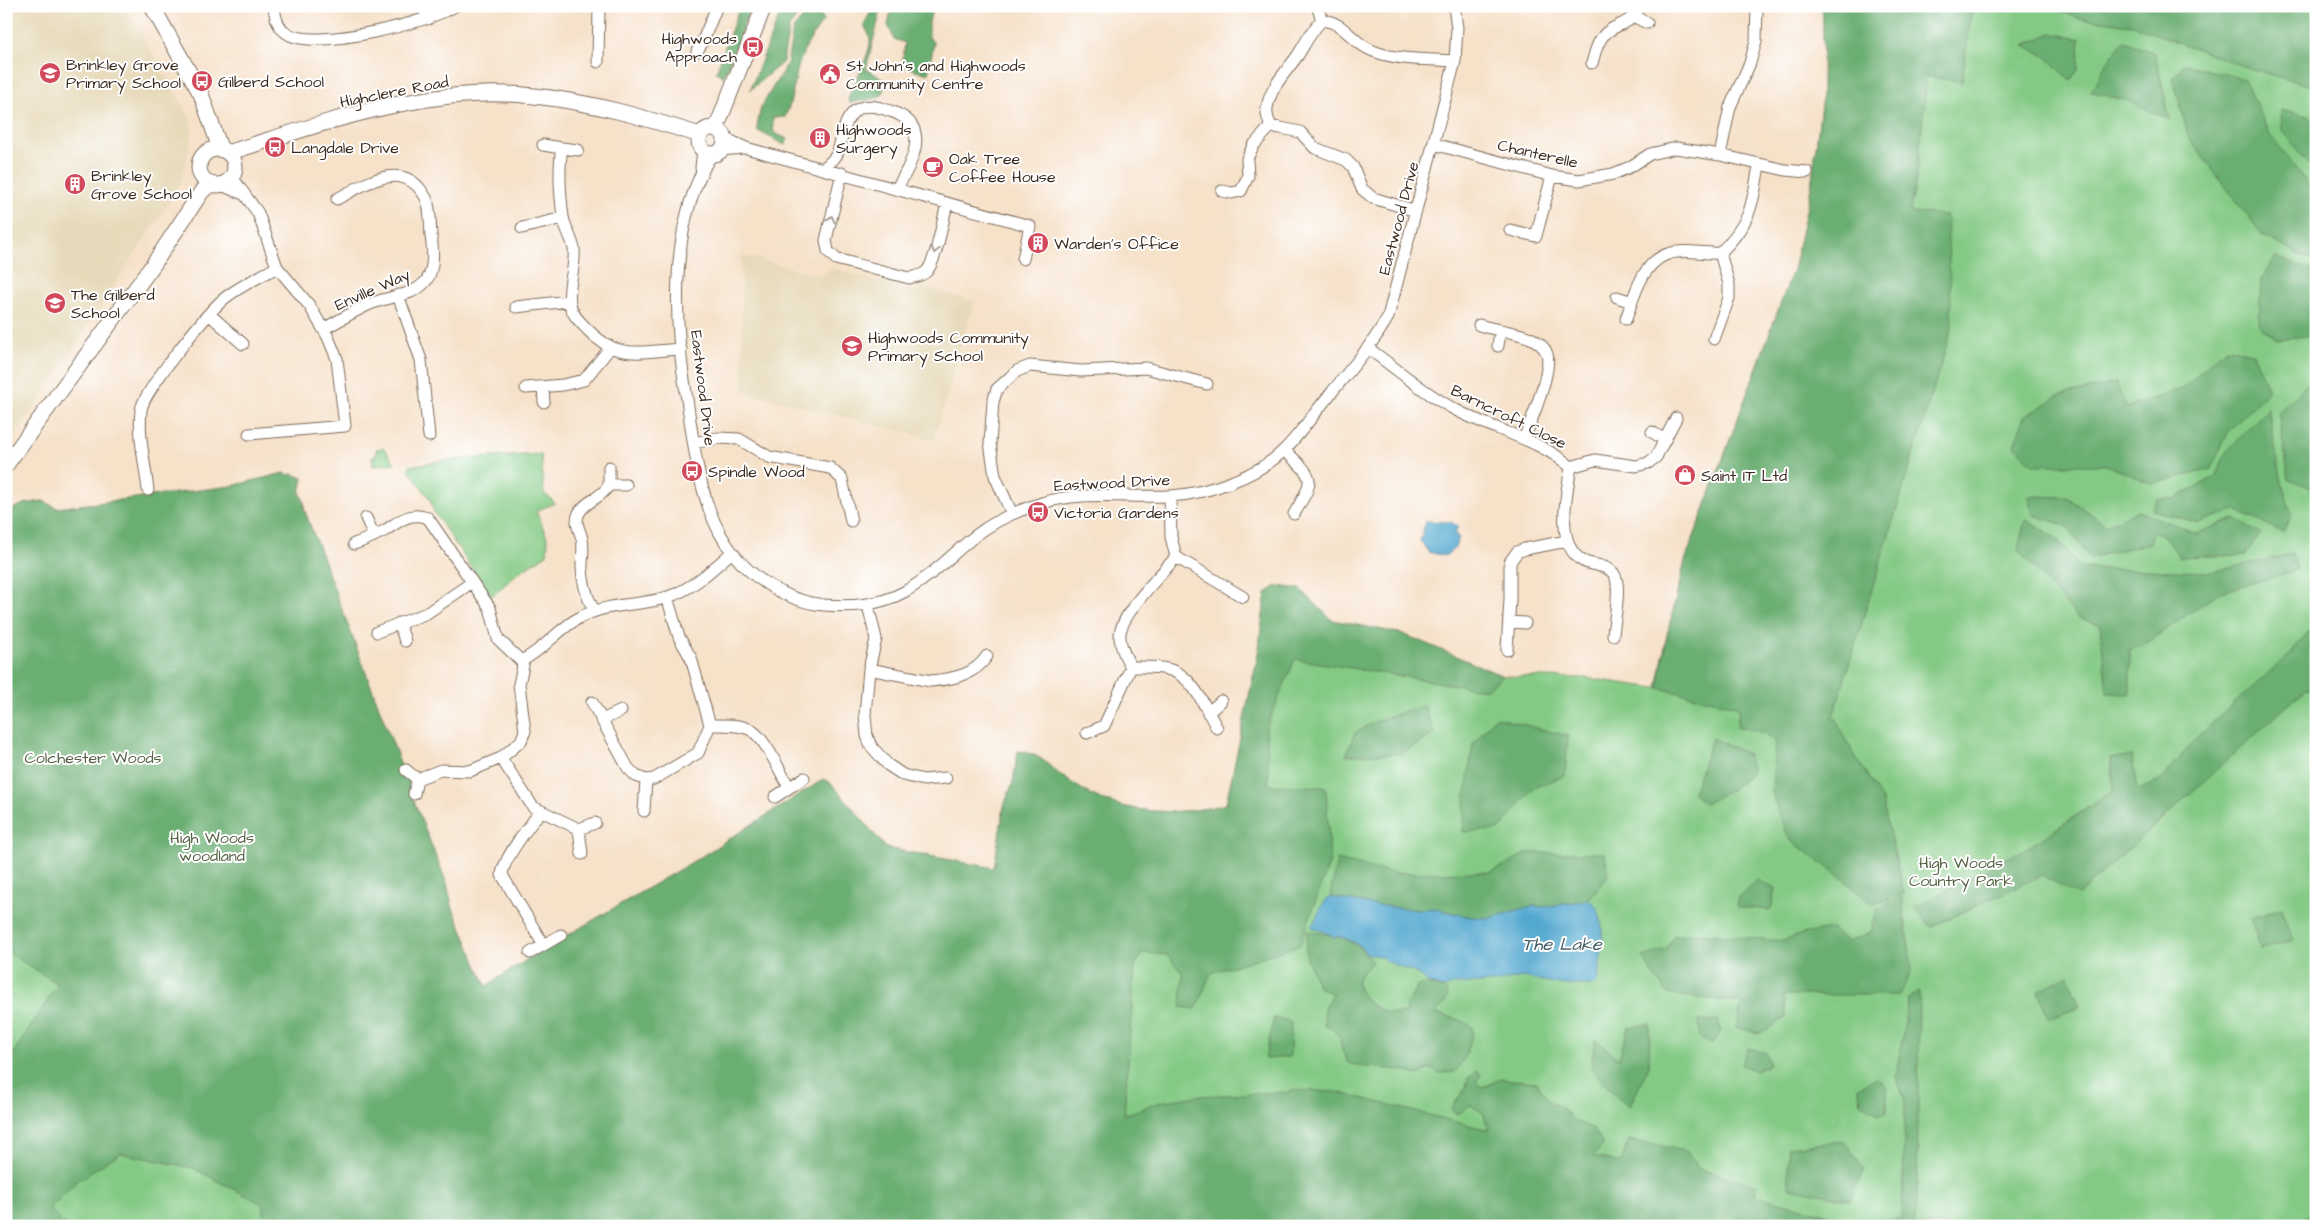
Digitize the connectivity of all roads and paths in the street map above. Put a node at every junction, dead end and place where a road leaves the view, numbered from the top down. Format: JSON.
{"nodes":[{"id":1,"x":152,"y":6,"type":"edge"},
{"id":2,"x":274,"y":6,"type":"edge"},
{"id":3,"x":423,"y":6,"type":"edge"},
{"id":4,"x":455,"y":6,"type":"edge"},
{"id":5,"x":600,"y":6,"type":"edge"},
{"id":6,"x":717,"y":6,"type":"edge"},
{"id":7,"x":764,"y":6,"type":"edge"},
{"id":8,"x":1317,"y":6,"type":"edge"},
{"id":9,"x":1454,"y":6,"type":"edge"},
{"id":10,"x":1757,"y":6,"type":"edge"},
{"id":11,"x":1637,"y":11,"type":"edge"},
{"id":12,"x":428,"y":19,"type":"junction"},
{"id":13,"x":1322,"y":20,"type":"junction"},
{"id":14,"x":1647,"y":23,"type":"dead end"},
{"id":15,"x":697,"y":51,"type":"dead end"},
{"id":16,"x":1455,"y":61,"type":"junction"},
{"id":17,"x":598,"y":62,"type":"dead end"},
{"id":18,"x":1592,"y":63,"type":"dead end"},
{"id":19,"x":1271,"y":126,"type":"junction"},
{"id":20,"x":715,"y":144,"type":"junction"},
{"id":21,"x":1434,"y":144,"type":"junction"},
{"id":22,"x":543,"y":145,"type":"dead end"},
{"id":23,"x":562,"y":148,"type":"junction"},
{"id":24,"x":578,"y":150,"type":"dead end"},
{"id":25,"x":1720,"y":155,"type":"junction"},
{"id":26,"x":1759,"y":165,"type":"junction"},
{"id":27,"x":220,"y":167,"type":"junction"},
{"id":28,"x":824,"y":168,"type":"junction"},
{"id":29,"x":1807,"y":172,"type":"dead end"},
{"id":30,"x":842,"y":173,"type":"junction"},
{"id":31,"x":1552,"y":176,"type":"junction"},
{"id":32,"x":897,"y":188,"type":"junction"},
{"id":33,"x":1222,"y":191,"type":"dead end"},
{"id":34,"x":337,"y":199,"type":"dead end"},
{"id":35,"x":947,"y":203,"type":"junction"},
{"id":36,"x":1416,"y":211,"type":"junction"},
{"id":37,"x":563,"y":218,"type":"junction"},
{"id":38,"x":522,"y":228,"type":"dead end"},
{"id":39,"x":1510,"y":230,"type":"dead end"},
{"id":40,"x":1720,"y":253,"type":"junction"},
{"id":41,"x":1022,"y":259,"type":"dead end"},
{"id":42,"x":277,"y":267,"type":"junction"},
{"id":43,"x":398,"y":296,"type":"junction"},
{"id":44,"x":1617,"y":297,"type":"dead end"},
{"id":45,"x":570,"y":301,"type":"junction"},
{"id":46,"x":1632,"y":302,"type":"junction"},
{"id":47,"x":516,"y":307,"type":"dead end"},
{"id":48,"x":210,"y":315,"type":"junction"},
{"id":49,"x":1626,"y":320,"type":"dead end"},
{"id":50,"x":1479,"y":325,"type":"dead end"},
{"id":51,"x":323,"y":330,"type":"junction"},
{"id":52,"x":1500,"y":332,"type":"junction"},
{"id":53,"x":1714,"y":339,"type":"dead end"},
{"id":54,"x":243,"y":344,"type":"dead end"},
{"id":55,"x":1498,"y":346,"type":"dead end"},
{"id":56,"x":610,"y":348,"type":"junction"},
{"id":57,"x":681,"y":348,"type":"junction"},
{"id":58,"x":1369,"y":348,"type":"junction"},
{"id":59,"x":1207,"y":384,"type":"dead end"},
{"id":60,"x":543,"y":387,"type":"junction"},
{"id":61,"x":526,"y":388,"type":"dead end"},
{"id":62,"x":544,"y":402,"type":"dead end"},
{"id":63,"x":1676,"y":418,"type":"dead end"},
{"id":64,"x":1652,"y":432,"type":"dead end"},
{"id":65,"x":249,"y":434,"type":"dead end"},
{"id":66,"x":429,"y":436,"type":"dead end"},
{"id":67,"x":1524,"y":439,"type":"junction"},
{"id":68,"x":1664,"y":440,"type":"junction"},
{"id":69,"x":694,"y":443,"type":"junction"},
{"id":70,"x":1284,"y":450,"type":"junction"},
{"id":71,"x":6,"y":465,"type":"edge"},
{"id":72,"x":609,"y":467,"type":"dead end"},
{"id":73,"x":1571,"y":467,"type":"junction"},
{"id":74,"x":609,"y":485,"type":"junction"},
{"id":75,"x":626,"y":485,"type":"dead end"},
{"id":76,"x":148,"y":490,"type":"dead end"},
{"id":77,"x":1170,"y":496,"type":"junction"},
{"id":78,"x":1012,"y":514,"type":"junction"},
{"id":79,"x":1294,"y":514,"type":"dead end"},
{"id":80,"x":366,"y":518,"type":"dead end"},
{"id":81,"x":851,"y":522,"type":"dead end"},
{"id":82,"x":374,"y":536,"type":"junction"},
{"id":83,"x":1567,"y":541,"type":"junction"},
{"id":84,"x":354,"y":544,"type":"dead end"},
{"id":85,"x":731,"y":553,"type":"junction"},
{"id":86,"x":1176,"y":558,"type":"junction"},
{"id":87,"x":471,"y":583,"type":"junction"},
{"id":88,"x":667,"y":598,"type":"junction"},
{"id":89,"x":1243,"y":598,"type":"dead end"},
{"id":90,"x":868,"y":605,"type":"junction"},
{"id":91,"x":594,"y":611,"type":"junction"},
{"id":92,"x":1509,"y":622,"type":"junction"},
{"id":93,"x":399,"y":623,"type":"junction"},
{"id":94,"x":1525,"y":623,"type":"dead end"},
{"id":95,"x":377,"y":632,"type":"dead end"},
{"id":96,"x":1613,"y":635,"type":"dead end"},
{"id":97,"x":405,"y":641,"type":"dead end"},
{"id":98,"x":1507,"y":650,"type":"dead end"},
{"id":99,"x":987,"y":656,"type":"dead end"},
{"id":100,"x":521,"y":660,"type":"junction"},
{"id":101,"x":1131,"y":667,"type":"junction"},
{"id":102,"x":869,"y":669,"type":"junction"},
{"id":103,"x":1221,"y":701,"type":"dead end"},
{"id":104,"x":592,"y":702,"type":"dead end"},
{"id":105,"x":621,"y":711,"type":"dead end"},
{"id":106,"x":1208,"y":713,"type":"junction"},
{"id":107,"x":602,"y":720,"type":"junction"},
{"id":108,"x":710,"y":725,"type":"junction"},
{"id":109,"x":1217,"y":728,"type":"dead end"},
{"id":110,"x":1087,"y":733,"type":"dead end"},
{"id":111,"x":501,"y":758,"type":"junction"},
{"id":112,"x":406,"y":770,"type":"dead end"},
{"id":113,"x":804,"y":778,"type":"dead end"},
{"id":114,"x":946,"y":778,"type":"dead end"},
{"id":115,"x":417,"y":779,"type":"junction"},
{"id":116,"x":646,"y":780,"type":"junction"},
{"id":117,"x":789,"y":787,"type":"junction"},
{"id":118,"x":414,"y":794,"type":"dead end"},
{"id":119,"x":775,"y":797,"type":"dead end"},
{"id":120,"x":644,"y":811,"type":"dead end"},
{"id":121,"x":540,"y":812,"type":"junction"},
{"id":122,"x":595,"y":823,"type":"dead end"},
{"id":123,"x":579,"y":829,"type":"junction"},
{"id":124,"x":582,"y":854,"type":"dead end"},
{"id":125,"x":561,"y":935,"type":"dead end"},
{"id":126,"x":543,"y":944,"type":"junction"},
{"id":127,"x":530,"y":953,"type":"dead end"}],
"edges":[{"from":1,"to":27,"type":"street"},
{"from":2,"to":12,"type":"street"},
{"from":3,"to":12,"type":"street"},
{"from":4,"to":12,"type":"street"},
{"from":5,"to":17,"type":"street"},
{"from":6,"to":15,"type":"street"},
{"from":7,"to":20,"type":"street"},
{"from":8,"to":13,"type":"street"},
{"from":9,"to":16,"type":"street","name":"Eastwood Drive"},
{"from":10,"to":25,"type":"street"},
{"from":11,"to":14,"type":"street"},
{"from":11,"to":18,"type":"street"},
{"from":13,"to":16,"type":"street"},
{"from":13,"to":19,"type":"street"},
{"from":16,"to":21,"type":"street","name":"Eastwood Drive"},
{"from":19,"to":33,"type":"street"},
{"from":19,"to":36,"type":"street"},
{"from":20,"to":27,"type":"street","name":"Highclere Road"},
{"from":20,"to":28,"type":"street"},
{"from":20,"to":57,"type":"street","name":"Eastwood Drive"},
{"from":21,"to":31,"type":"street","name":"Chanterelle"},
{"from":21,"to":36,"type":"street","name":"Eastwood Drive"},
{"from":22,"to":23,"type":"street"},
{"from":23,"to":24,"type":"street"},
{"from":23,"to":37,"type":"street"},
{"from":25,"to":26,"type":"street","name":"Chanterelle"},
{"from":25,"to":31,"type":"street","name":"Chanterelle"},
{"from":26,"to":29,"type":"street","name":"Chanterelle"},
{"from":26,"to":40,"type":"street"},
{"from":27,"to":42,"type":"street"},
{"from":27,"to":71,"type":"street","name":"Highclere Road"},
{"from":28,"to":30,"type":"street"},
{"from":28,"to":32,"type":"street"},
{"from":30,"to":32,"type":"street"},
{"from":35,"to":30,"type":"street","one_way":true},
{"from":31,"to":39,"type":"street"},
{"from":32,"to":35,"type":"street"},
{"from":34,"to":43,"type":"street","name":"Enville Way"},
{"from":35,"to":41,"type":"street"},
{"from":36,"to":58,"type":"street","name":"Eastwood Drive"},
{"from":37,"to":38,"type":"street"},
{"from":37,"to":45,"type":"street"},
{"from":40,"to":46,"type":"street"},
{"from":40,"to":53,"type":"street"},
{"from":42,"to":48,"type":"street"},
{"from":42,"to":51,"type":"street"},
{"from":43,"to":51,"type":"street","name":"Enville Way"},
{"from":43,"to":66,"type":"street"},
{"from":44,"to":46,"type":"street"},
{"from":45,"to":47,"type":"street"},
{"from":45,"to":56,"type":"street"},
{"from":46,"to":49,"type":"street"},
{"from":48,"to":54,"type":"street"},
{"from":48,"to":76,"type":"street"},
{"from":50,"to":52,"type":"street"},
{"from":51,"to":65,"type":"street"},
{"from":52,"to":55,"type":"street"},
{"from":52,"to":67,"type":"street"},
{"from":56,"to":57,"type":"street"},
{"from":56,"to":60,"type":"street"},
{"from":57,"to":69,"type":"street","name":"Eastwood Drive"},
{"from":58,"to":67,"type":"street","name":"Barncroft Close"},
{"from":58,"to":70,"type":"street","name":"Eastwood Drive"},
{"from":59,"to":78,"type":"street"},
{"from":60,"to":61,"type":"street"},
{"from":60,"to":62,"type":"street"},
{"from":63,"to":68,"type":"street"},
{"from":64,"to":68,"type":"street"},
{"from":67,"to":73,"type":"street","name":"Barncroft Close"},
{"from":68,"to":73,"type":"street"},
{"from":69,"to":81,"type":"street"},
{"from":69,"to":85,"type":"street","name":"Eastwood Drive"},
{"from":70,"to":77,"type":"street","name":"Eastwood Drive"},
{"from":70,"to":79,"type":"street"},
{"from":72,"to":74,"type":"street"},
{"from":73,"to":83,"type":"street","name":"Barncroft Close"},
{"from":74,"to":75,"type":"street"},
{"from":74,"to":91,"type":"street"},
{"from":77,"to":78,"type":"street","name":"Eastwood Drive"},
{"from":77,"to":86,"type":"street"},
{"from":78,"to":90,"type":"street","name":"Eastwood Drive"},
{"from":80,"to":82,"type":"street"},
{"from":82,"to":84,"type":"street"},
{"from":82,"to":87,"type":"street"},
{"from":83,"to":92,"type":"street"},
{"from":83,"to":96,"type":"street"},
{"from":85,"to":88,"type":"street"},
{"from":85,"to":90,"type":"street","name":"Eastwood Drive"},
{"from":86,"to":89,"type":"street"},
{"from":86,"to":101,"type":"street"},
{"from":87,"to":93,"type":"street"},
{"from":87,"to":100,"type":"street"},
{"from":88,"to":91,"type":"street"},
{"from":88,"to":108,"type":"street"},
{"from":90,"to":102,"type":"street"},
{"from":91,"to":100,"type":"street"},
{"from":92,"to":94,"type":"street"},
{"from":92,"to":98,"type":"street"},
{"from":93,"to":95,"type":"street"},
{"from":93,"to":97,"type":"street"},
{"from":99,"to":102,"type":"street"},
{"from":100,"to":111,"type":"street"},
{"from":101,"to":106,"type":"street"},
{"from":101,"to":110,"type":"street"},
{"from":102,"to":114,"type":"street"},
{"from":103,"to":106,"type":"street"},
{"from":104,"to":107,"type":"street"},
{"from":105,"to":107,"type":"street"},
{"from":106,"to":109,"type":"street"},
{"from":107,"to":116,"type":"street"},
{"from":108,"to":116,"type":"street"},
{"from":108,"to":117,"type":"street"},
{"from":111,"to":115,"type":"street"},
{"from":111,"to":121,"type":"street"},
{"from":112,"to":115,"type":"street"},
{"from":113,"to":117,"type":"street"},
{"from":115,"to":118,"type":"street"},
{"from":116,"to":120,"type":"street"},
{"from":117,"to":119,"type":"street"},
{"from":121,"to":123,"type":"street"},
{"from":121,"to":126,"type":"street"},
{"from":122,"to":123,"type":"street"},
{"from":123,"to":124,"type":"street"},
{"from":125,"to":126,"type":"street"},
{"from":126,"to":127,"type":"street"}]}
